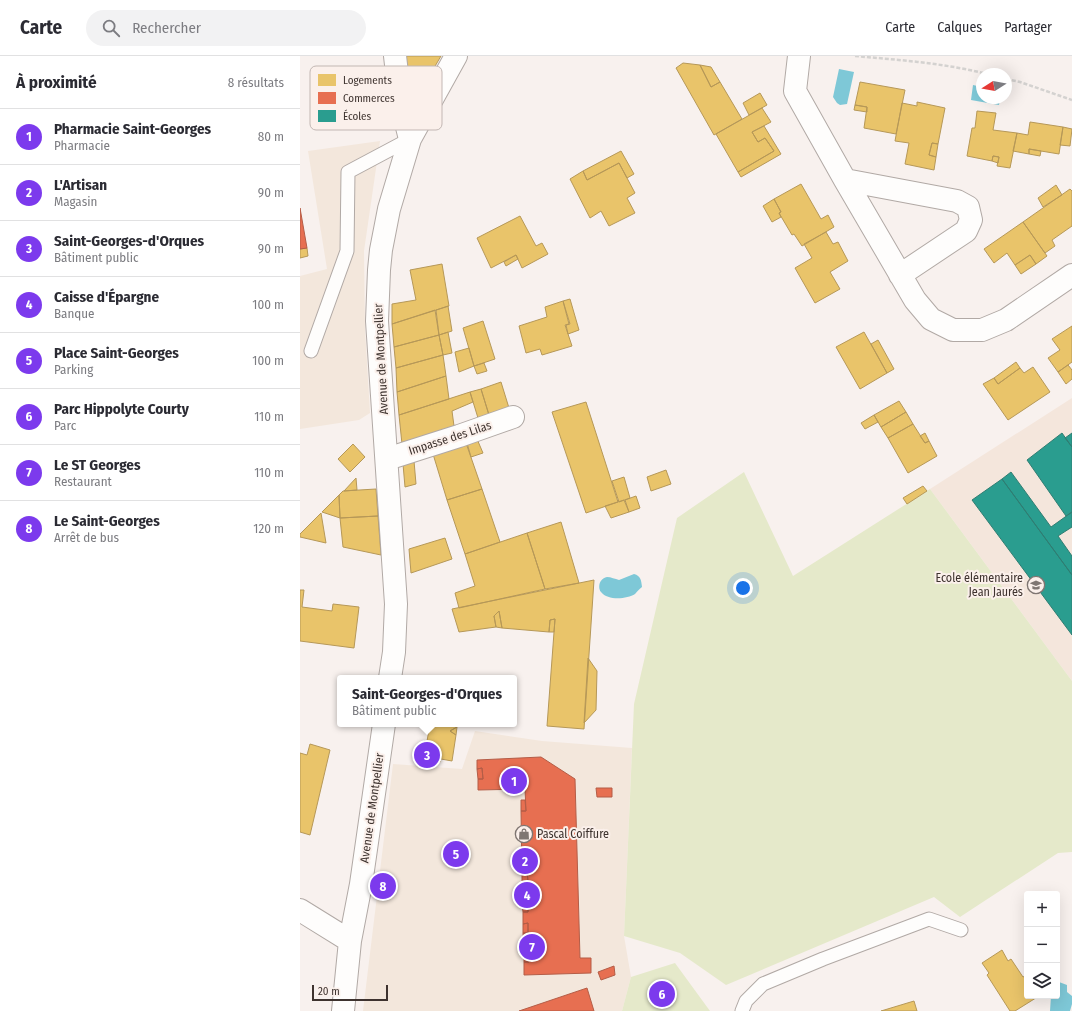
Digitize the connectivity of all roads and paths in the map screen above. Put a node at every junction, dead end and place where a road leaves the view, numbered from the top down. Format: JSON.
{"nodes":[{"id":1,"x":396,"y":56,"type":"edge"},
{"id":2,"x":456,"y":56,"type":"edge"},
{"id":3,"x":799,"y":56,"type":"edge"},
{"id":4,"x":855,"y":56,"type":"edge"},
{"id":5,"x":397,"y":66,"type":"edge"},
{"id":6,"x":976,"y":71,"type":"edge"},
{"id":7,"x":442,"y":81,"type":"edge"},
{"id":8,"x":1012,"y":81,"type":"edge"},
{"id":9,"x":1072,"y":100,"type":"edge"},
{"id":10,"x":408,"y":130,"type":"edge"},
{"id":11,"x":415,"y":130,"type":"edge"},
{"id":12,"x":410,"y":139,"type":"junction"},
{"id":13,"x":845,"y":180,"type":"junction"},
{"id":14,"x":900,"y":274,"type":"junction"},
{"id":15,"x":1072,"y":275,"type":"edge"},
{"id":16,"x":311,"y":352,"type":"dead end"},
{"id":17,"x":513,"y":416,"type":"dead end"},
{"id":18,"x":387,"y":459,"type":"junction"},
{"id":19,"x":390,"y":675,"type":"edge"},
{"id":20,"x":384,"y":727,"type":"edge"},
{"id":21,"x":300,"y":910,"type":"edge"},
{"id":22,"x":961,"y":930,"type":"dead end"},
{"id":23,"x":350,"y":941,"type":"junction"},
{"id":24,"x":344,"y":1011,"type":"edge"},
{"id":25,"x":742,"y":1011,"type":"edge"}],
"edges":[{"from":1,"to":5,"type":"street"},
{"from":2,"to":7,"type":"street","name":"Avenue de Montpellier"},
{"from":3,"to":13,"type":"street"},
{"from":4,"to":6,"type":"path"},
{"from":8,"to":9,"type":"path"},
{"from":10,"to":12,"type":"street"},
{"from":11,"to":12,"type":"street","name":"Avenue de Montpellier"},
{"from":12,"to":16,"type":"lane"},
{"from":12,"to":18,"type":"street","name":"Avenue de Montpellier"},
{"from":13,"to":14,"type":"street"},
{"from":13,"to":14,"type":"street"},
{"from":14,"to":15,"type":"street"},
{"from":17,"to":18,"type":"street","name":"Impasse des Lilas"},
{"from":18,"to":19,"type":"street","name":"Avenue de Montpellier"},
{"from":20,"to":23,"type":"street","name":"Avenue de Montpellier"},
{"from":21,"to":23,"type":"street"},
{"from":22,"to":25,"type":"lane"},
{"from":23,"to":24,"type":"street","name":"Avenue de Montpellier"}]}
